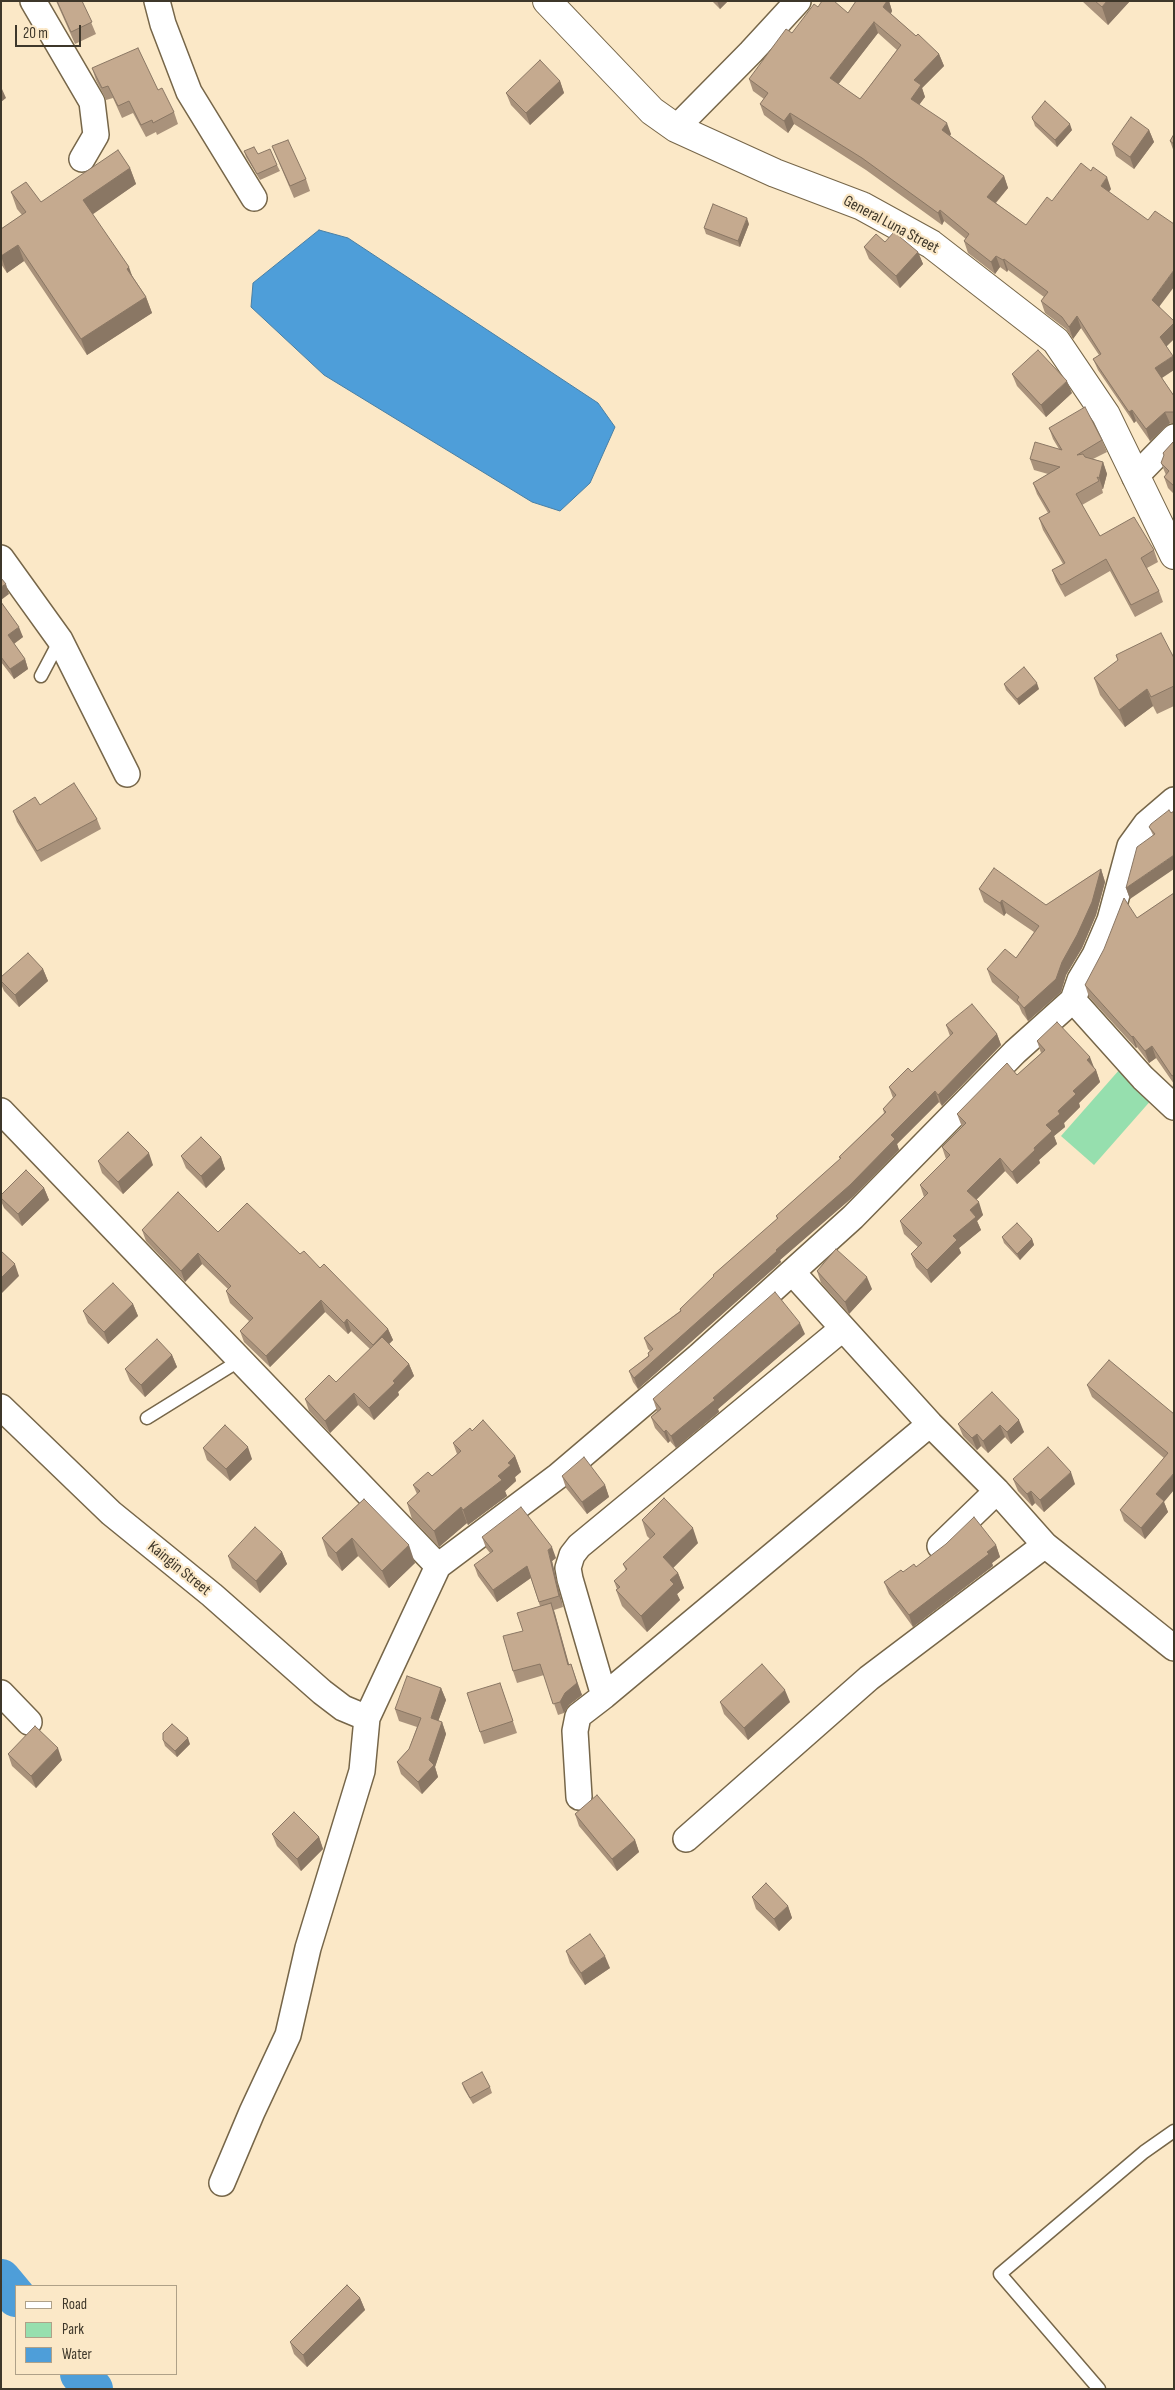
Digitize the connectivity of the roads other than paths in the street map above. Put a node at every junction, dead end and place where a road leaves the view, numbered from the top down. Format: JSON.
{"nodes":[{"id":1,"x":33,"y":1,"type":"edge"},
{"id":2,"x":157,"y":1,"type":"edge"},
{"id":3,"x":547,"y":1,"type":"edge"},
{"id":4,"x":798,"y":1,"type":"edge"},
{"id":5,"x":676,"y":128,"type":"junction"},
{"id":6,"x":82,"y":159,"type":"dead end"},
{"id":7,"x":254,"y":198,"type":"dead end"},
{"id":8,"x":1174,"y":436,"type":"edge"},
{"id":9,"x":1136,"y":477,"type":"junction"},
{"id":10,"x":1174,"y":555,"type":"edge"},
{"id":11,"x":1,"y":558,"type":"edge"},
{"id":12,"x":60,"y":640,"type":"junction"},
{"id":13,"x":41,"y":676,"type":"dead end"},
{"id":14,"x":127,"y":774,"type":"dead end"},
{"id":15,"x":1174,"y":800,"type":"edge"},
{"id":16,"x":1073,"y":1000,"type":"junction"},
{"id":17,"x":1174,"y":1107,"type":"edge"},
{"id":18,"x":1,"y":1111,"type":"edge"},
{"id":19,"x":792,"y":1272,"type":"junction"},
{"id":20,"x":842,"y":1329,"type":"junction"},
{"id":21,"x":242,"y":1359,"type":"junction"},
{"id":22,"x":1,"y":1406,"type":"edge"},
{"id":23,"x":147,"y":1418,"type":"dead end"},
{"id":24,"x":930,"y":1424,"type":"junction"},
{"id":25,"x":997,"y":1491,"type":"junction"},
{"id":26,"x":1045,"y":1545,"type":"junction"},
{"id":27,"x":940,"y":1546,"type":"edge"},
{"id":28,"x":438,"y":1566,"type":"junction"},
{"id":29,"x":1174,"y":1648,"type":"edge"},
{"id":30,"x":1,"y":1693,"type":"edge"},
{"id":31,"x":604,"y":1696,"type":"junction"},
{"id":32,"x":367,"y":1718,"type":"junction"},
{"id":33,"x":28,"y":1722,"type":"dead end"},
{"id":34,"x":579,"y":1797,"type":"dead end"},
{"id":35,"x":686,"y":1839,"type":"dead end"},
{"id":36,"x":1174,"y":2131,"type":"edge"},
{"id":37,"x":222,"y":2183,"type":"dead end"},
{"id":38,"x":1099,"y":2389,"type":"edge"}],
"edges":[{"from":1,"to":6,"type":"street"},
{"from":2,"to":7,"type":"street"},
{"from":3,"to":5,"type":"street","name":"General Luna Street"},
{"from":4,"to":5,"type":"street"},
{"from":5,"to":9,"type":"street","name":"General Luna Street"},
{"from":8,"to":9,"type":"street"},
{"from":9,"to":10,"type":"street","name":"General Luna Street"},
{"from":11,"to":12,"type":"street"},
{"from":12,"to":13,"type":"lane"},
{"from":12,"to":14,"type":"street"},
{"from":15,"to":16,"type":"street"},
{"from":16,"to":17,"type":"street"},
{"from":16,"to":19,"type":"street"},
{"from":18,"to":21,"type":"street"},
{"from":19,"to":20,"type":"street"},
{"from":19,"to":28,"type":"street"},
{"from":20,"to":24,"type":"street"},
{"from":20,"to":31,"type":"street"},
{"from":21,"to":23,"type":"lane"},
{"from":21,"to":28,"type":"street"},
{"from":22,"to":32,"type":"street","name":"Kaingin Street"},
{"from":24,"to":25,"type":"street"},
{"from":24,"to":31,"type":"street"},
{"from":25,"to":26,"type":"street"},
{"from":25,"to":27,"type":"street"},
{"from":26,"to":29,"type":"street"},
{"from":26,"to":35,"type":"street"},
{"from":28,"to":32,"type":"street"},
{"from":30,"to":33,"type":"street"},
{"from":31,"to":34,"type":"street"},
{"from":32,"to":37,"type":"street"},
{"from":36,"to":38,"type":"lane"}]}
